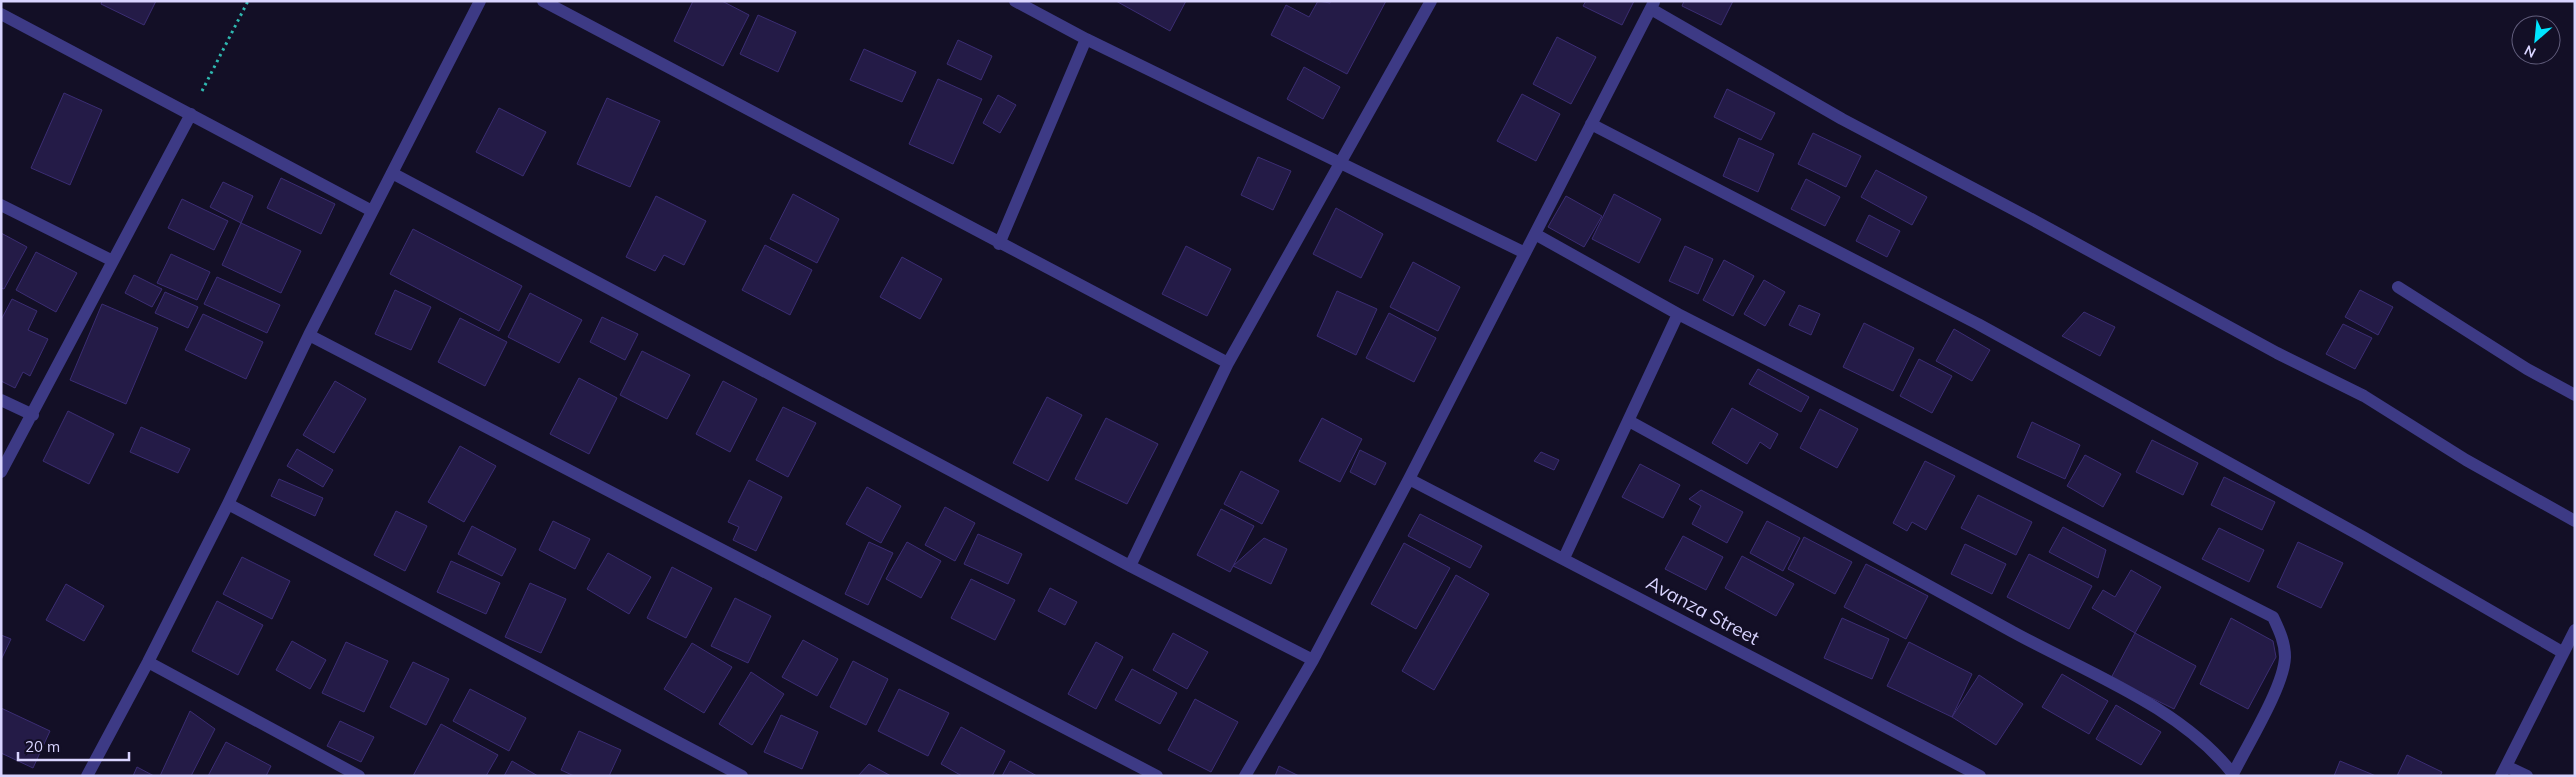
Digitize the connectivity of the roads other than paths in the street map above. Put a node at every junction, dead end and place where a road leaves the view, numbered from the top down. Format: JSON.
{"nodes":[{"id":1,"x":480,"y":1,"type":"edge"},
{"id":2,"x":543,"y":1,"type":"edge"},
{"id":3,"x":1016,"y":1,"type":"edge"},
{"id":4,"x":1431,"y":1,"type":"edge"},
{"id":5,"x":1653,"y":5,"type":"edge"},
{"id":6,"x":1,"y":14,"type":"edge"},
{"id":7,"x":1086,"y":39,"type":"junction"},
{"id":8,"x":191,"y":114,"type":"junction"},
{"id":9,"x":1591,"y":124,"type":"junction"},
{"id":10,"x":1340,"y":163,"type":"junction"},
{"id":11,"x":392,"y":173,"type":"junction"},
{"id":12,"x":1,"y":205,"type":"edge"},
{"id":13,"x":372,"y":211,"type":"junction"},
{"id":14,"x":1535,"y":234,"type":"junction"},
{"id":15,"x":999,"y":244,"type":"junction"},
{"id":16,"x":1525,"y":253,"type":"junction"},
{"id":17,"x":113,"y":261,"type":"junction"},
{"id":18,"x":2398,"y":287,"type":"dead end"},
{"id":19,"x":1678,"y":314,"type":"junction"},
{"id":20,"x":309,"y":334,"type":"junction"},
{"id":21,"x":1228,"y":363,"type":"junction"},
{"id":22,"x":2575,"y":395,"type":"edge"},
{"id":23,"x":1,"y":400,"type":"edge"},
{"id":24,"x":33,"y":415,"type":"junction"},
{"id":25,"x":1629,"y":421,"type":"junction"},
{"id":26,"x":1,"y":472,"type":"edge"},
{"id":27,"x":1409,"y":479,"type":"junction"},
{"id":28,"x":228,"y":504,"type":"junction"},
{"id":29,"x":2575,"y":521,"type":"edge"},
{"id":30,"x":1564,"y":558,"type":"junction"},
{"id":31,"x":1130,"y":566,"type":"junction"},
{"id":32,"x":2575,"y":630,"type":"edge"},
{"id":33,"x":2562,"y":652,"type":"junction"},
{"id":34,"x":1313,"y":660,"type":"junction"},
{"id":35,"x":148,"y":662,"type":"junction"},
{"id":36,"x":2503,"y":771,"type":"edge"},
{"id":37,"x":2232,"y":775,"type":"edge"},
{"id":38,"x":87,"y":776,"type":"edge"},
{"id":39,"x":359,"y":776,"type":"edge"},
{"id":40,"x":742,"y":776,"type":"edge"},
{"id":41,"x":1157,"y":776,"type":"edge"},
{"id":42,"x":1245,"y":776,"type":"edge"},
{"id":43,"x":1980,"y":776,"type":"edge"},
{"id":44,"x":2527,"y":776,"type":"edge"}],
"edges":[{"from":1,"to":11,"type":"street"},
{"from":2,"to":15,"type":"street"},
{"from":3,"to":7,"type":"street"},
{"from":4,"to":10,"type":"street"},
{"from":5,"to":9,"type":"street"},
{"from":5,"to":29,"type":"street"},
{"from":6,"to":8,"type":"street"},
{"from":7,"to":10,"type":"street"},
{"from":7,"to":15,"type":"street"},
{"from":8,"to":13,"type":"street"},
{"from":8,"to":17,"type":"street"},
{"from":9,"to":14,"type":"street"},
{"from":9,"to":33,"type":"street"},
{"from":10,"to":16,"type":"street"},
{"from":10,"to":21,"type":"street"},
{"from":11,"to":13,"type":"street"},
{"from":11,"to":31,"type":"street"},
{"from":12,"to":17,"type":"street"},
{"from":13,"to":20,"type":"street"},
{"from":14,"to":16,"type":"street"},
{"from":14,"to":19,"type":"street"},
{"from":15,"to":21,"type":"street"},
{"from":16,"to":27,"type":"street"},
{"from":17,"to":24,"type":"street"},
{"from":18,"to":22,"type":"street"},
{"from":19,"to":25,"type":"street"},
{"from":19,"to":37,"type":"street"},
{"from":20,"to":28,"type":"street"},
{"from":20,"to":41,"type":"street"},
{"from":21,"to":31,"type":"street"},
{"from":23,"to":24,"type":"street"},
{"from":24,"to":26,"type":"street"},
{"from":25,"to":30,"type":"street"},
{"from":25,"to":37,"type":"street"},
{"from":27,"to":30,"type":"street","name":"Avanza Street"},
{"from":27,"to":34,"type":"street"},
{"from":28,"to":35,"type":"street"},
{"from":28,"to":40,"type":"street"},
{"from":30,"to":43,"type":"street","name":"Avanza Street"},
{"from":31,"to":34,"type":"street"},
{"from":32,"to":33,"type":"street"},
{"from":33,"to":36,"type":"street"},
{"from":34,"to":42,"type":"street"},
{"from":35,"to":38,"type":"street"},
{"from":35,"to":39,"type":"street"},
{"from":36,"to":44,"type":"street"}]}
